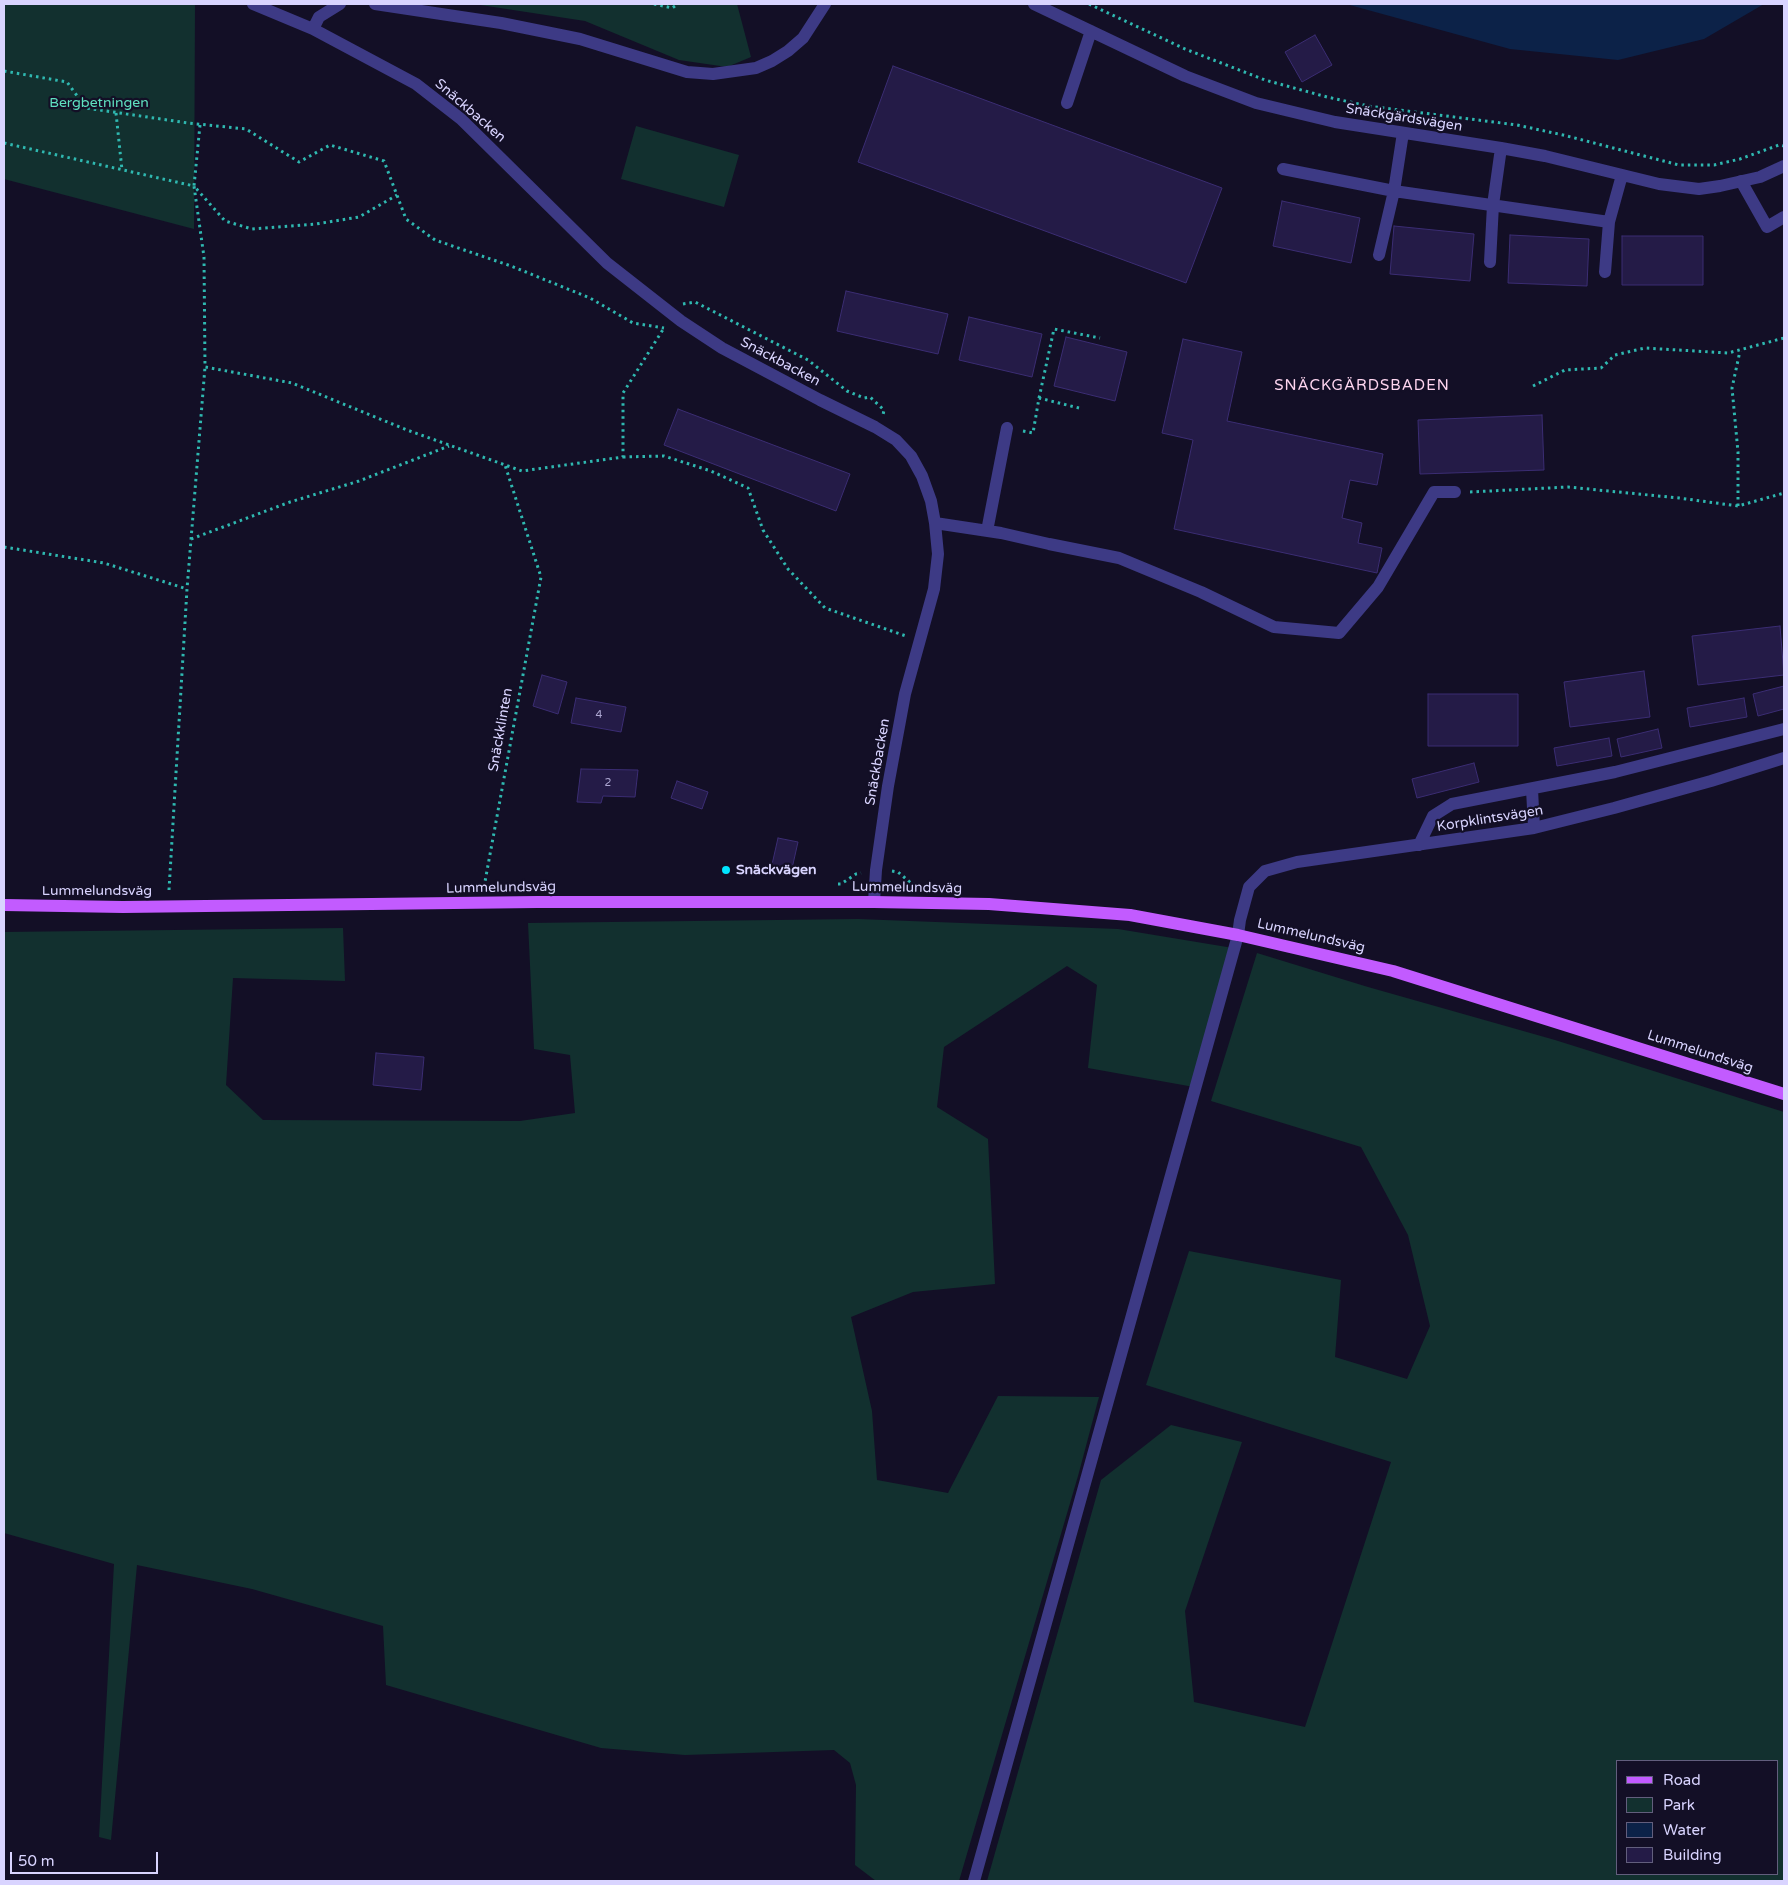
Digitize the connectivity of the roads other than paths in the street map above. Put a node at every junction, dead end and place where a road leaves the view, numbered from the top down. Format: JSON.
{"nodes":[{"id":1,"x":253,"y":4,"type":"edge"},
{"id":2,"x":340,"y":4,"type":"edge"},
{"id":3,"x":375,"y":4,"type":"edge"},
{"id":4,"x":825,"y":4,"type":"edge"},
{"id":5,"x":1034,"y":4,"type":"edge"},
{"id":6,"x":313,"y":30,"type":"junction"},
{"id":7,"x":1091,"y":31,"type":"junction"},
{"id":8,"x":1067,"y":103,"type":"dead end"},
{"id":9,"x":1404,"y":133,"type":"junction"},
{"id":10,"x":1501,"y":148,"type":"junction"},
{"id":11,"x":1784,"y":166,"type":"edge"},
{"id":12,"x":1283,"y":169,"type":"dead end"},
{"id":13,"x":1622,"y":175,"type":"junction"},
{"id":14,"x":1741,"y":181,"type":"junction"},
{"id":15,"x":1394,"y":191,"type":"junction"},
{"id":16,"x":1493,"y":205,"type":"junction"},
{"id":17,"x":1784,"y":217,"type":"edge"},
{"id":18,"x":1609,"y":222,"type":"junction"},
{"id":19,"x":1380,"y":255,"type":"dead end"},
{"id":20,"x":1490,"y":262,"type":"dead end"},
{"id":21,"x":1605,"y":272,"type":"dead end"},
{"id":22,"x":1007,"y":428,"type":"road end"},
{"id":23,"x":1455,"y":492,"type":"road end"},
{"id":24,"x":935,"y":523,"type":"junction"},
{"id":25,"x":987,"y":531,"type":"junction"},
{"id":26,"x":1784,"y":729,"type":"edge"},
{"id":27,"x":1784,"y":758,"type":"edge"},
{"id":28,"x":1532,"y":790,"type":"junction"},
{"id":29,"x":1534,"y":828,"type":"junction"},
{"id":30,"x":1419,"y":845,"type":"junction"},
{"id":31,"x":874,"y":902,"type":"junction"},
{"id":32,"x":4,"y":905,"type":"edge"},
{"id":33,"x":1238,"y":935,"type":"junction"},
{"id":34,"x":1784,"y":1094,"type":"edge"},
{"id":35,"x":974,"y":1881,"type":"edge"}],
"edges":[{"from":1,"to":6,"type":"street","name":"Snäckbacken"},
{"from":2,"to":6,"type":"street"},
{"from":3,"to":4,"type":"street"},
{"from":5,"to":7,"type":"street","name":"Snäckgärdsvägen"},
{"from":6,"to":24,"type":"street","name":"Snäckbacken"},
{"from":7,"to":8,"type":"street"},
{"from":7,"to":9,"type":"street","name":"Snäckgärdsvägen"},
{"from":9,"to":10,"type":"street","name":"Snäckgärdsvägen"},
{"from":9,"to":15,"type":"street"},
{"from":10,"to":13,"type":"street","name":"Snäckgärdsvägen"},
{"from":10,"to":16,"type":"street"},
{"from":11,"to":14,"type":"street","name":"Snäckgärdsvägen"},
{"from":12,"to":15,"type":"street"},
{"from":13,"to":14,"type":"street","name":"Snäckgärdsvägen"},
{"from":13,"to":18,"type":"street"},
{"from":14,"to":17,"type":"street"},
{"from":15,"to":16,"type":"street"},
{"from":15,"to":19,"type":"street"},
{"from":16,"to":18,"type":"street"},
{"from":16,"to":20,"type":"street"},
{"from":18,"to":21,"type":"street"},
{"from":22,"to":25,"type":"street"},
{"from":23,"to":25,"type":"street"},
{"from":24,"to":25,"type":"street"},
{"from":24,"to":31,"type":"street","name":"Snäckbacken"},
{"from":26,"to":28,"type":"street"},
{"from":27,"to":29,"type":"street","name":"Korpklintsvägen"},
{"from":28,"to":29,"type":"street"},
{"from":28,"to":30,"type":"street"},
{"from":29,"to":30,"type":"street","name":"Korpklintsvägen"},
{"from":30,"to":33,"type":"street","name":"Korpklintsvägen"},
{"from":31,"to":32,"type":"main road","name":"Lummelundsväg"},
{"from":31,"to":33,"type":"main road","name":"Lummelundsväg"},
{"from":33,"to":34,"type":"main road","name":"Lummelundsväg"},
{"from":33,"to":35,"type":"street","name":"Korpklintsvägen"}]}
